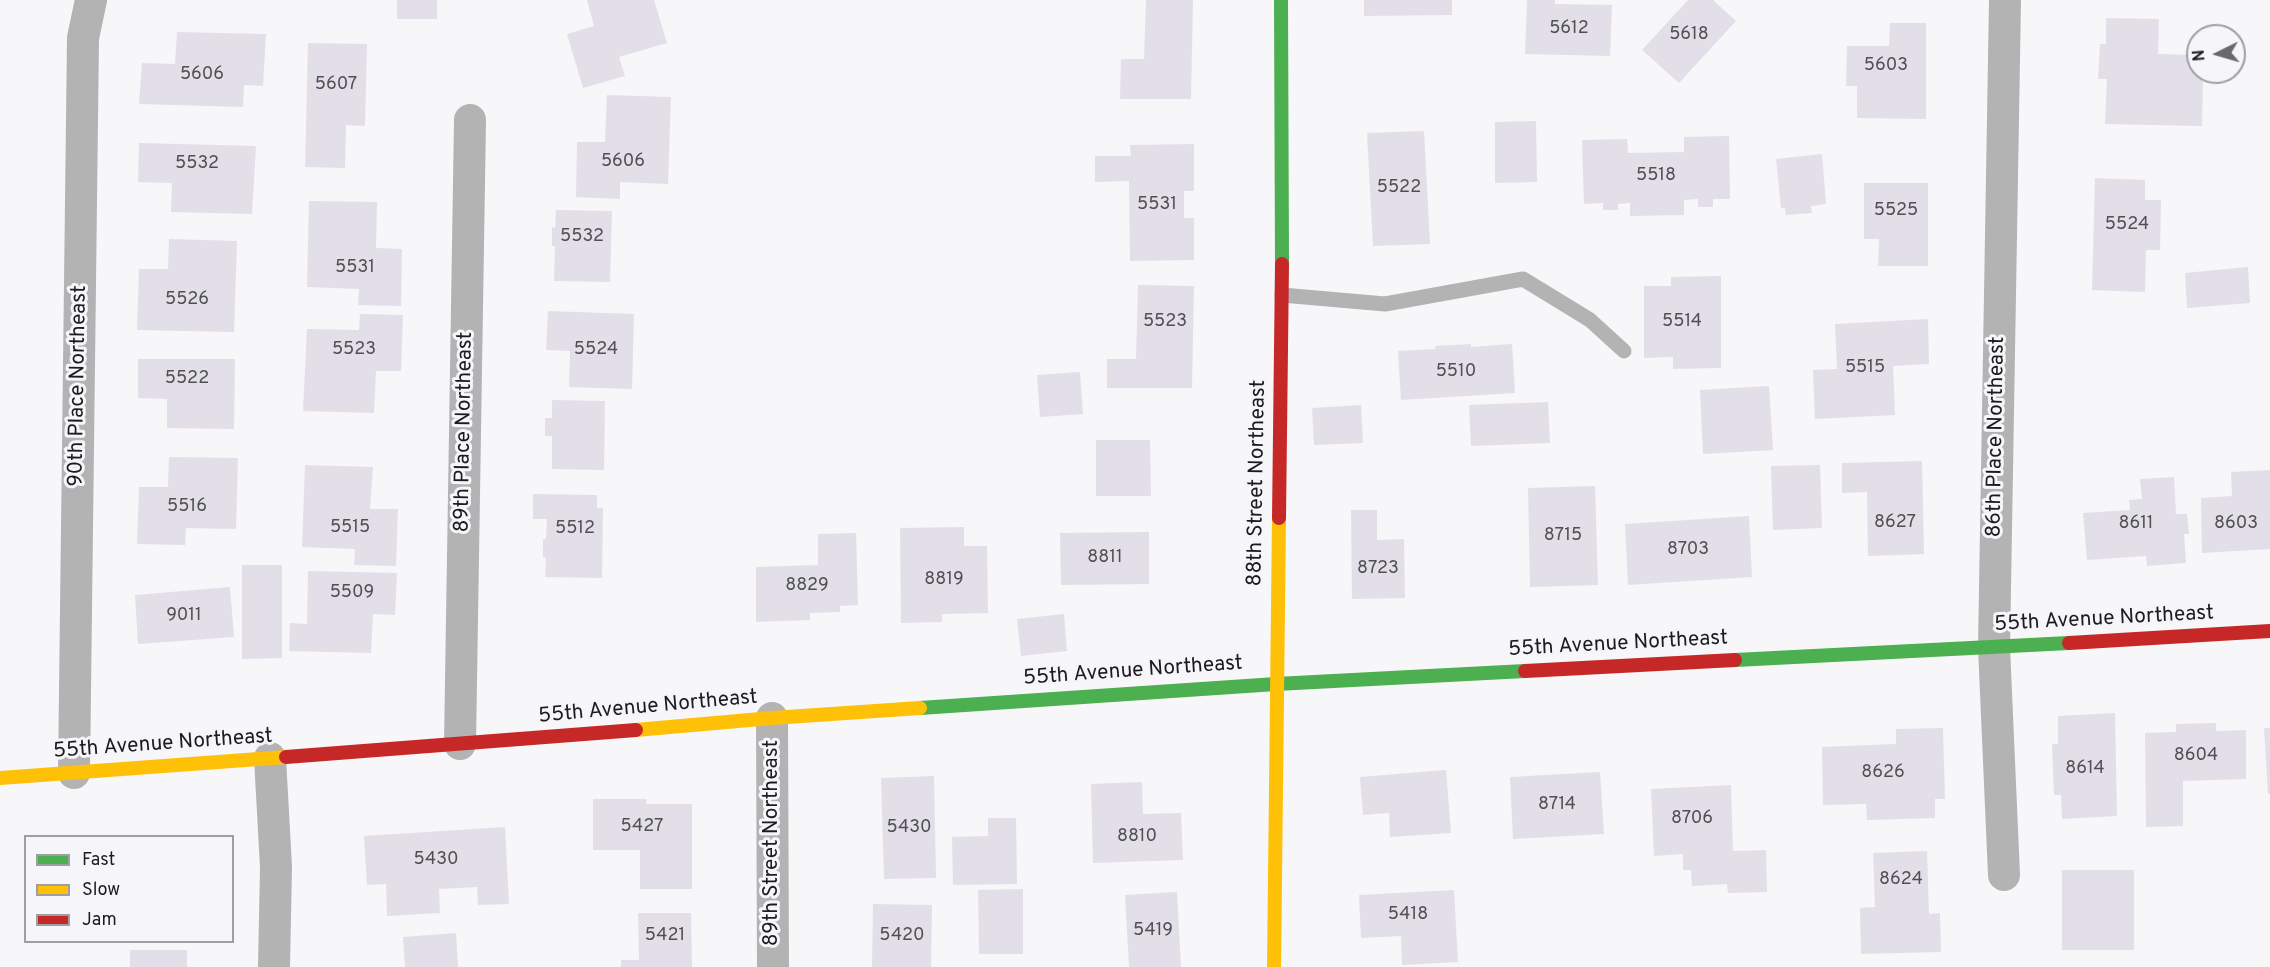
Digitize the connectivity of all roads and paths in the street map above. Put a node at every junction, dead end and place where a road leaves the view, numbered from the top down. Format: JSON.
{"nodes":[{"id":1,"x":91,"y":0,"type":"edge"},
{"id":2,"x":1281,"y":0,"type":"edge"},
{"id":3,"x":2005,"y":0,"type":"edge"},
{"id":4,"x":470,"y":120,"type":"dead end"},
{"id":5,"x":1282,"y":296,"type":"junction"},
{"id":6,"x":1624,"y":351,"type":"dead end"},
{"id":7,"x":2270,"y":631,"type":"edge"},
{"id":8,"x":1994,"y":647,"type":"junction"},
{"id":9,"x":1276,"y":684,"type":"junction"},
{"id":10,"x":772,"y":718,"type":"junction"},
{"id":11,"x":460,"y":744,"type":"junction"},
{"id":12,"x":270,"y":758,"type":"junction"},
{"id":13,"x":74,"y":773,"type":"junction"},
{"id":14,"x":0,"y":778,"type":"edge"},
{"id":15,"x":2004,"y":875,"type":"dead end"},
{"id":16,"x":274,"y":967,"type":"edge"},
{"id":17,"x":773,"y":967,"type":"edge"},
{"id":18,"x":1274,"y":967,"type":"edge"}],
"edges":[{"from":1,"to":13,"type":"street","name":"90th Place Northeast"},
{"from":2,"to":5,"type":"street","name":"88th Street Northeast"},
{"from":3,"to":8,"type":"street","name":"86th Place Northeast"},
{"from":4,"to":11,"type":"street","name":"89th Place Northeast"},
{"from":5,"to":6,"type":"lane"},
{"from":5,"to":9,"type":"street","name":"88th Street Northeast"},
{"from":7,"to":8,"type":"street","name":"55th Avenue Northeast"},
{"from":8,"to":9,"type":"street","name":"55th Avenue Northeast"},
{"from":8,"to":15,"type":"street","name":"86th Place Northeast"},
{"from":9,"to":10,"type":"street","name":"55th Avenue Northeast"},
{"from":9,"to":18,"type":"street","name":"88th Street Northeast"},
{"from":10,"to":11,"type":"street","name":"55th Avenue Northeast"},
{"from":10,"to":17,"type":"street","name":"89th Street Northeast"},
{"from":11,"to":12,"type":"street","name":"55th Avenue Northeast"},
{"from":12,"to":13,"type":"street","name":"55th Avenue Northeast"},
{"from":12,"to":16,"type":"street"},
{"from":13,"to":14,"type":"street","name":"55th Avenue Northeast"}]}
